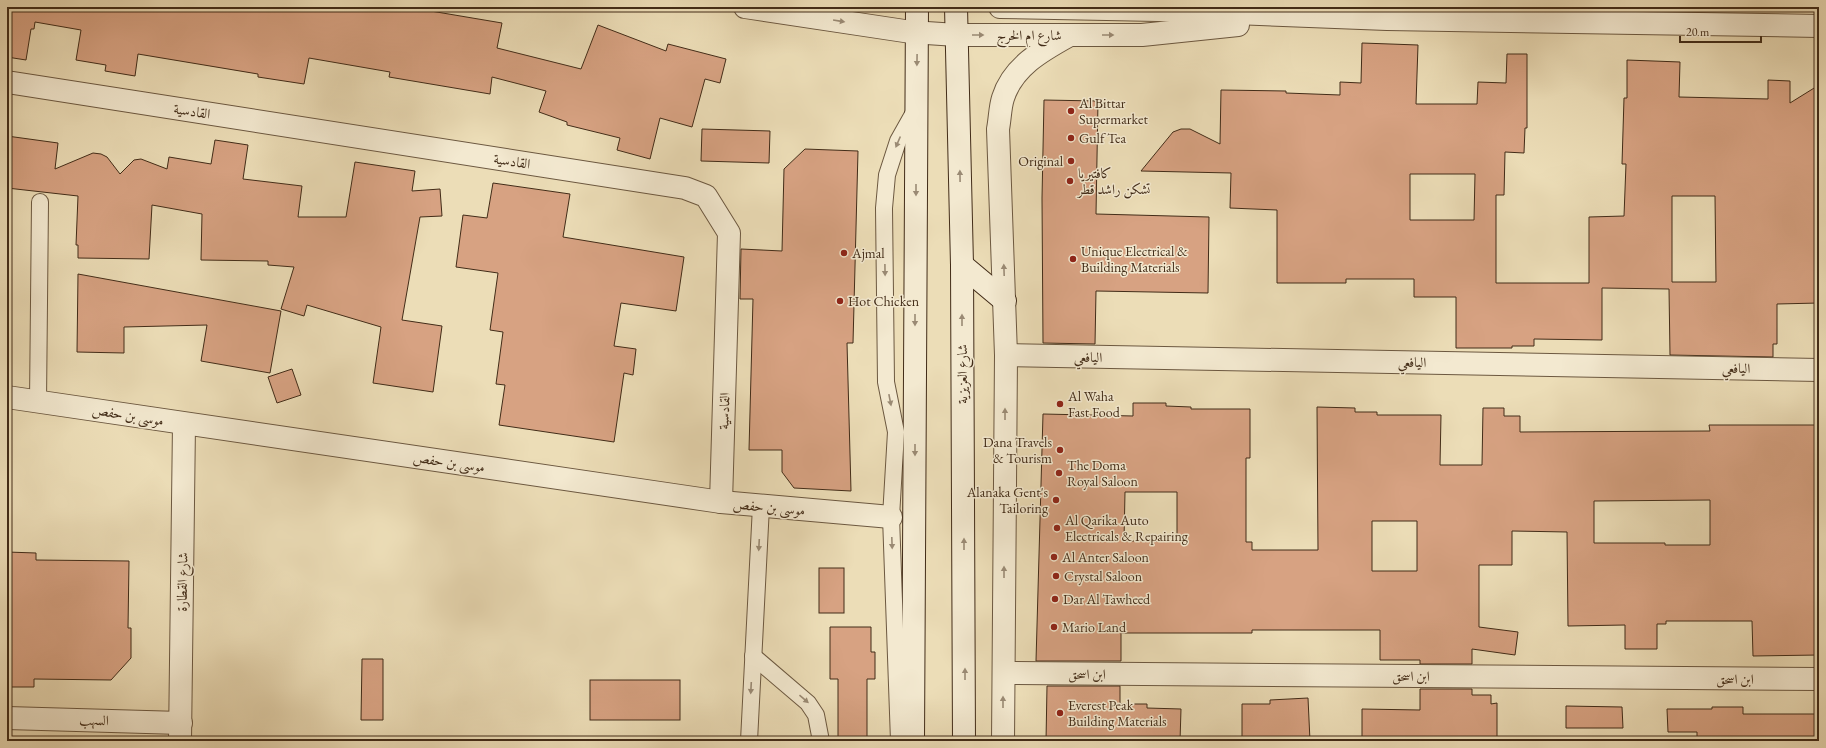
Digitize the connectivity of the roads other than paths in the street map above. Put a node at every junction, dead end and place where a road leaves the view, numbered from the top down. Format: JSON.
{"nodes":[{"id":1,"x":745,"y":7,"type":"edge"},
{"id":2,"x":917,"y":7,"type":"edge"},
{"id":3,"x":956,"y":7,"type":"edge"},
{"id":4,"x":1000,"y":7,"type":"edge"},
{"id":5,"x":1387,"y":13,"type":"edge"},
{"id":6,"x":1313,"y":17,"type":"junction"},
{"id":7,"x":1819,"y":26,"type":"edge"},
{"id":8,"x":917,"y":32,"type":"junction"},
{"id":9,"x":957,"y":35,"type":"junction"},
{"id":10,"x":1070,"y":35,"type":"junction"},
{"id":11,"x":7,"y":82,"type":"edge"},
{"id":12,"x":916,"y":108,"type":"junction"},
{"id":13,"x":40,"y":202,"type":"dead end"},
{"id":14,"x":962,"y":266,"type":"junction"},
{"id":15,"x":1005,"y":301,"type":"junction"},
{"id":16,"x":1006,"y":355,"type":"junction"},
{"id":17,"x":1819,"y":370,"type":"edge"},
{"id":18,"x":7,"y":397,"type":"edge"},
{"id":19,"x":38,"y":402,"type":"junction"},
{"id":20,"x":184,"y":424,"type":"junction"},
{"id":21,"x":721,"y":502,"type":"junction"},
{"id":22,"x":760,"y":506,"type":"junction"},
{"id":23,"x":891,"y":517,"type":"junction"},
{"id":24,"x":752,"y":656,"type":"junction"},
{"id":25,"x":1004,"y":673,"type":"junction"},
{"id":26,"x":1819,"y":679,"type":"edge"},
{"id":27,"x":7,"y":718,"type":"edge"},
{"id":28,"x":180,"y":732,"type":"edge"},
{"id":29,"x":749,"y":741,"type":"edge"},
{"id":30,"x":821,"y":741,"type":"edge"},
{"id":31,"x":899,"y":741,"type":"edge"},
{"id":32,"x":913,"y":741,"type":"edge"},
{"id":33,"x":964,"y":741,"type":"edge"},
{"id":34,"x":1003,"y":741,"type":"edge"}],
"edges":[{"from":1,"to":8,"type":"street","name":"شارع ام الخرج","one_way":true},
{"from":2,"to":8,"type":"street"},
{"from":3,"to":9,"type":"street","name":"شارع العزيزية"},
{"from":4,"to":6,"type":"street","name":"شارع ام الخرج"},
{"from":5,"to":6,"type":"street","name":"شارع ام الخرج"},
{"from":5,"to":7,"type":"street","name":"شارع ام الخرج"},
{"from":10,"to":6,"type":"street","name":"شارع ام الخرج","one_way":true},
{"from":8,"to":9,"type":"street","name":"شارع ام الخرج"},
{"from":8,"to":12,"type":"street","one_way":true},
{"from":9,"to":10,"type":"street","name":"شارع ام الخرج","one_way":true},
{"from":14,"to":9,"type":"street","name":"شارع العزيزية","one_way":true},
{"from":15,"to":10,"type":"street","one_way":true},
{"from":11,"to":21,"type":"street","name":"القادسية"},
{"from":12,"to":23,"type":"lane","one_way":true},
{"from":12,"to":32,"type":"street","one_way":true},
{"from":13,"to":19,"type":"lane"},
{"from":14,"to":15,"type":"street"},
{"from":33,"to":14,"type":"street","name":"شارع العزيزية","one_way":true},
{"from":15,"to":16,"type":"street"},
{"from":16,"to":17,"type":"street","name":"اليافعي"},
{"from":25,"to":16,"type":"street","one_way":true},
{"from":18,"to":19,"type":"street","name":"موسى بن حفص"},
{"from":19,"to":20,"type":"street","name":"موسى بن حفص"},
{"from":20,"to":21,"type":"street","name":"موسى بن حفص"},
{"from":20,"to":28,"type":"street","name":"شارع القطارة"},
{"from":21,"to":22,"type":"street","name":"موسى بن حفص"},
{"from":22,"to":23,"type":"street","name":"موسى بن حفص"},
{"from":22,"to":24,"type":"lane","one_way":true},
{"from":23,"to":31,"type":"lane","one_way":true},
{"from":24,"to":29,"type":"lane","one_way":true},
{"from":24,"to":30,"type":"lane","one_way":true},
{"from":25,"to":26,"type":"street","name":"ابن اسحق"},
{"from":34,"to":25,"type":"street","one_way":true},
{"from":27,"to":28,"type":"street","name":"السهب"}]}
